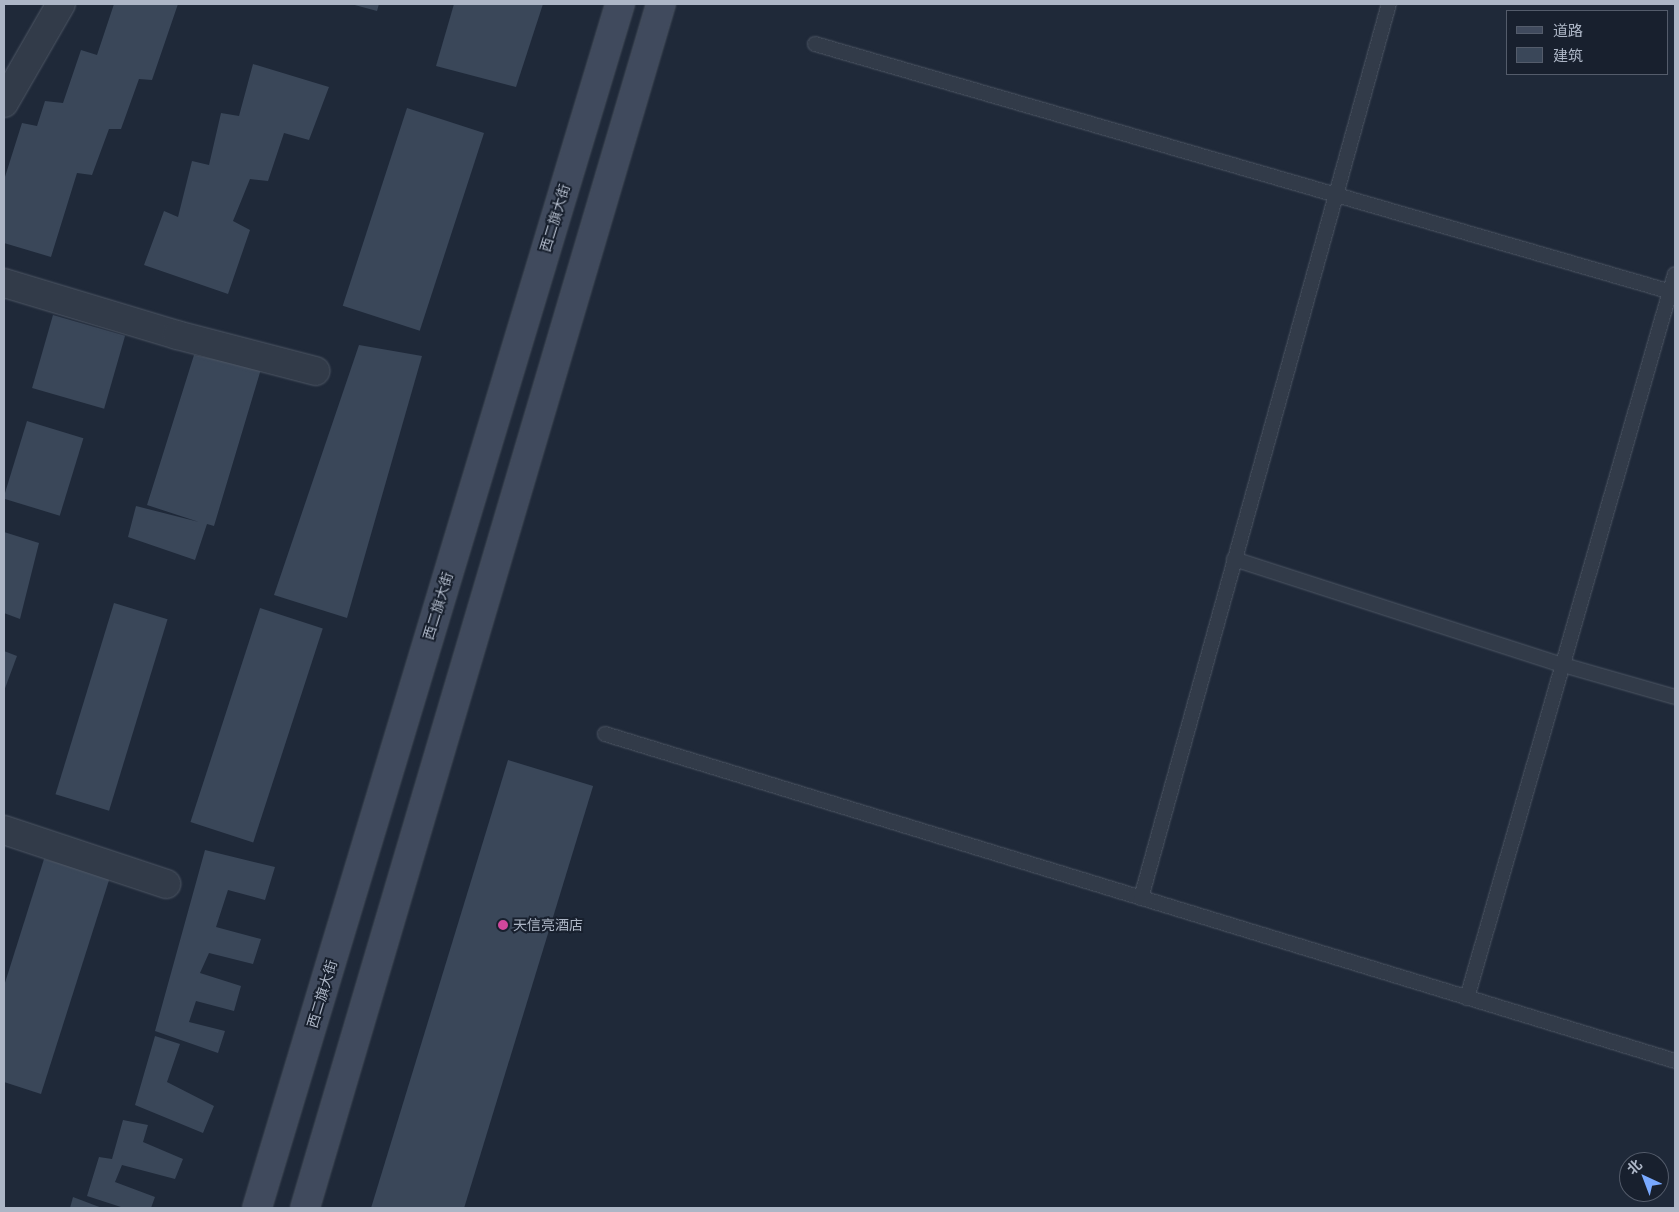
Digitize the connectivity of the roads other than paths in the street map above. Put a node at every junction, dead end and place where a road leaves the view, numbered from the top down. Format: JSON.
{"nodes":[{"id":1,"x":61,"y":4,"type":"edge"},
{"id":2,"x":620,"y":4,"type":"edge"},
{"id":3,"x":661,"y":4,"type":"edge"},
{"id":4,"x":1389,"y":4,"type":"edge"},
{"id":5,"x":815,"y":44,"type":"dead end"},
{"id":6,"x":4,"y":103,"type":"edge"},
{"id":7,"x":1335,"y":194,"type":"junction"},
{"id":8,"x":1675,"y":274,"type":"edge"},
{"id":9,"x":4,"y":283,"type":"edge"},
{"id":10,"x":1673,"y":292,"type":"edge"},
{"id":11,"x":315,"y":371,"type":"dead end"},
{"id":12,"x":1234,"y":559,"type":"junction"},
{"id":13,"x":1562,"y":665,"type":"junction"},
{"id":14,"x":1675,"y":697,"type":"edge"},
{"id":15,"x":605,"y":734,"type":"dead end"},
{"id":16,"x":4,"y":830,"type":"edge"},
{"id":17,"x":166,"y":884,"type":"dead end"},
{"id":18,"x":1141,"y":898,"type":"junction"},
{"id":19,"x":1467,"y":998,"type":"junction"},
{"id":20,"x":1675,"y":1061,"type":"edge"},
{"id":21,"x":257,"y":1208,"type":"edge"},
{"id":22,"x":305,"y":1208,"type":"edge"}],
"edges":[{"from":1,"to":6,"type":"street"},
{"from":2,"to":21,"type":"main road","name":"西二旗大街"},
{"from":3,"to":22,"type":"main road"},
{"from":4,"to":7,"type":"lane"},
{"from":5,"to":7,"type":"lane"},
{"from":7,"to":10,"type":"lane"},
{"from":7,"to":12,"type":"lane"},
{"from":8,"to":10,"type":"lane"},
{"from":9,"to":11,"type":"street"},
{"from":10,"to":13,"type":"lane"},
{"from":12,"to":13,"type":"lane"},
{"from":12,"to":18,"type":"lane"},
{"from":13,"to":14,"type":"lane"},
{"from":13,"to":19,"type":"lane"},
{"from":15,"to":18,"type":"lane"},
{"from":16,"to":17,"type":"street"},
{"from":18,"to":19,"type":"lane"},
{"from":19,"to":20,"type":"lane"}]}
